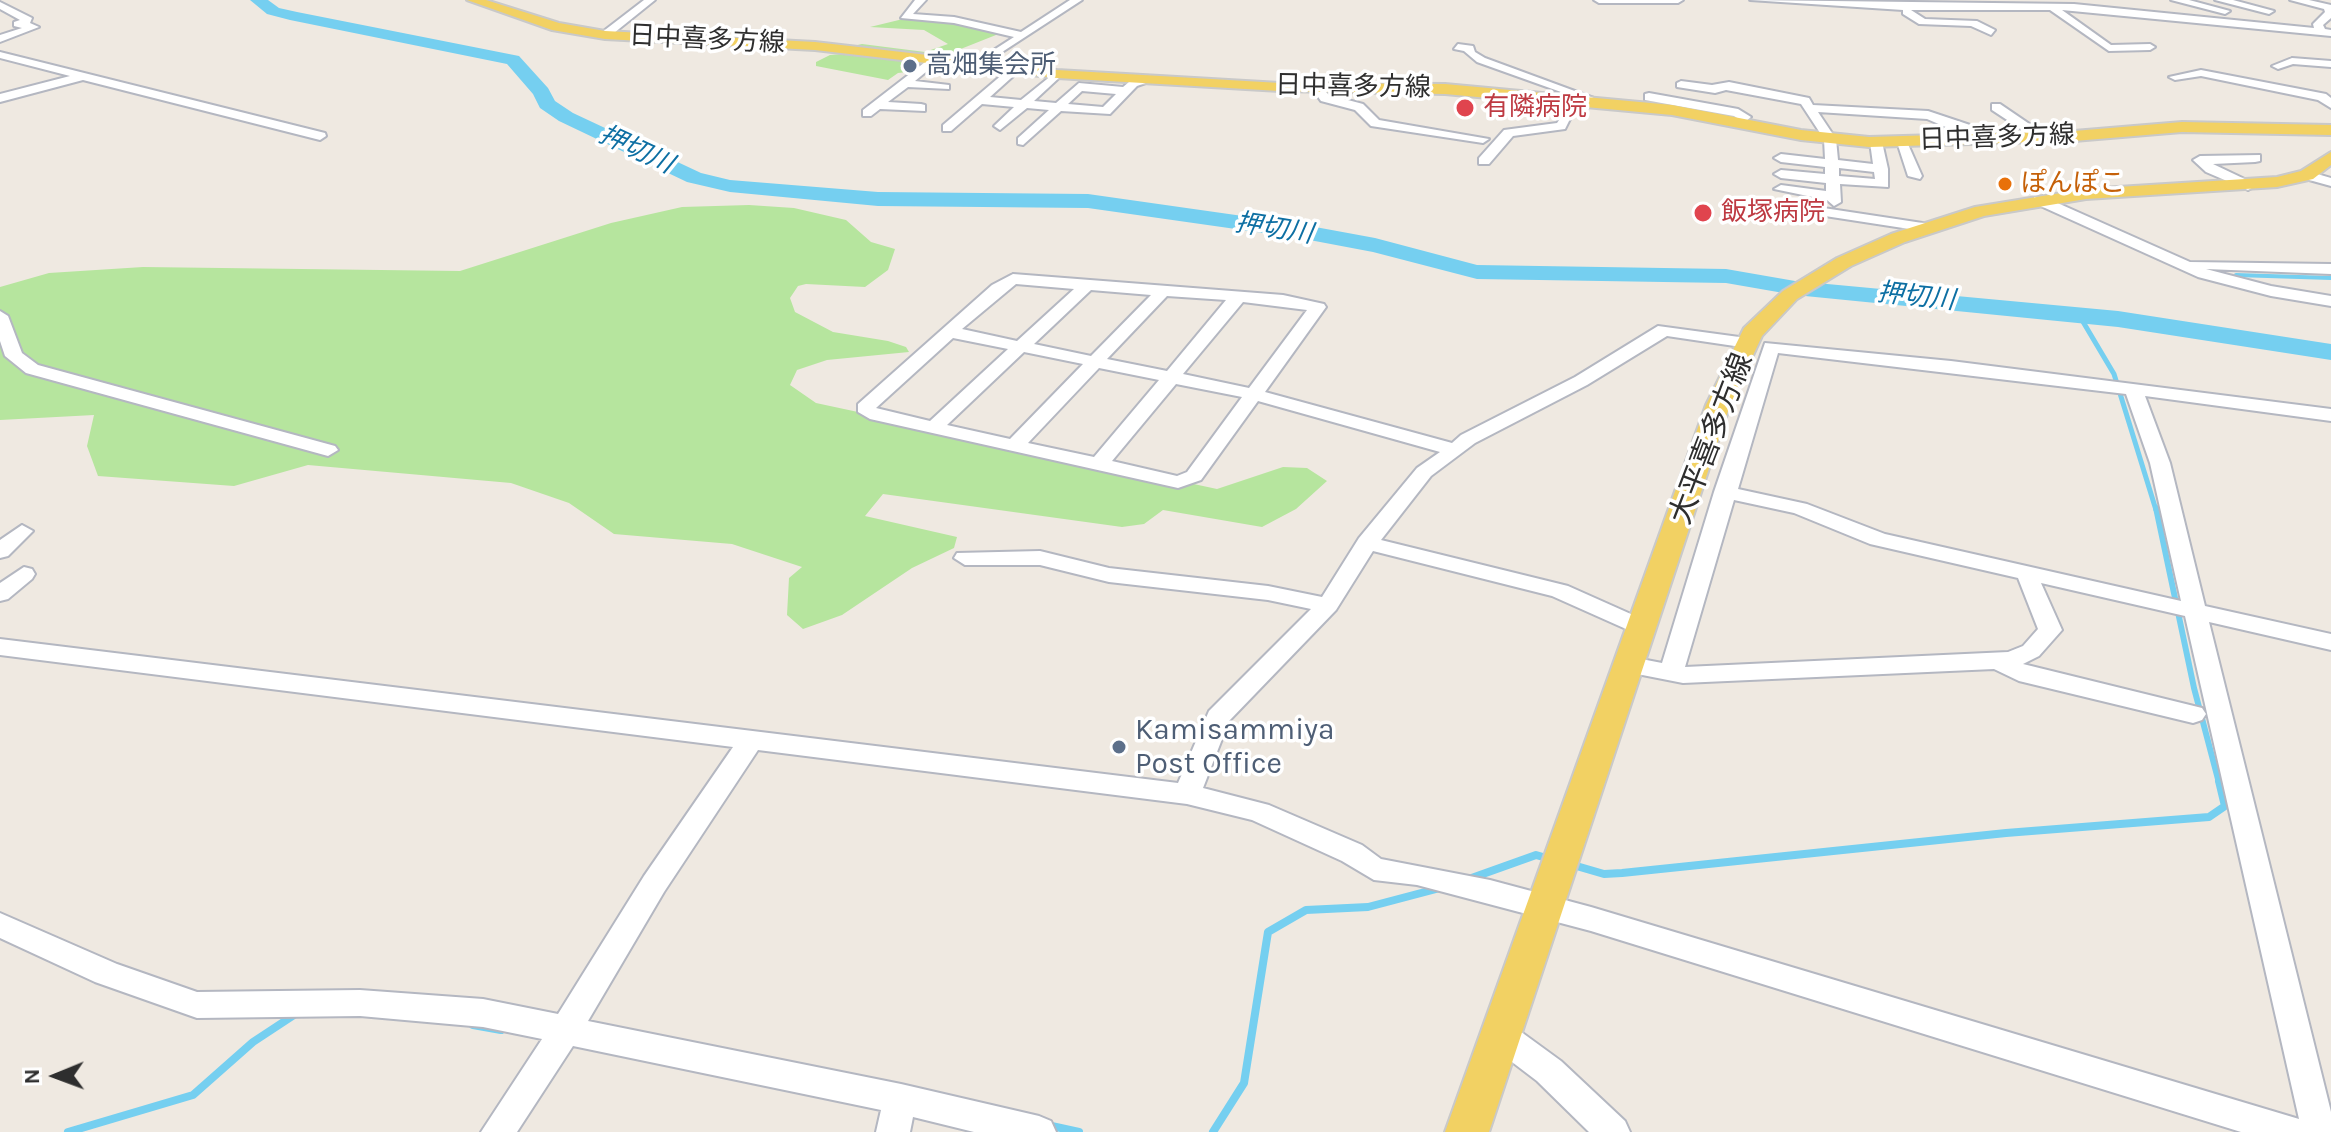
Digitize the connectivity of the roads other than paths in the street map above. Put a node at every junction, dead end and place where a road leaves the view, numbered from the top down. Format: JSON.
{"nodes":[{"id":1,"x":473,"y":0,"type":"edge"},
{"id":2,"x":650,"y":0,"type":"edge"},
{"id":3,"x":921,"y":0,"type":"edge"},
{"id":4,"x":1077,"y":0,"type":"edge"},
{"id":5,"x":1599,"y":0,"type":"edge"},
{"id":6,"x":1678,"y":0,"type":"edge"},
{"id":7,"x":1755,"y":0,"type":"edge"},
{"id":8,"x":1972,"y":0,"type":"edge"},
{"id":9,"x":2220,"y":0,"type":"edge"},
{"id":10,"x":2265,"y":0,"type":"edge"},
{"id":11,"x":2187,"y":1,"type":"edge"},
{"id":12,"x":2295,"y":3,"type":"edge"},
{"id":13,"x":0,"y":5,"type":"edge"},
{"id":14,"x":2004,"y":6,"type":"junction"},
{"id":15,"x":2049,"y":6,"type":"junction"},
{"id":16,"x":1899,"y":7,"type":"junction"},
{"id":17,"x":2269,"y":11,"type":"dead end"},
{"id":18,"x":2242,"y":25,"type":"junction"},
{"id":19,"x":1991,"y":32,"type":"dead end"},
{"id":20,"x":2321,"y":32,"type":"edge"},
{"id":21,"x":605,"y":35,"type":"junction"},
{"id":22,"x":1020,"y":35,"type":"junction"},
{"id":23,"x":2065,"y":35,"type":"dead end"},
{"id":24,"x":2092,"y":37,"type":"junction"},
{"id":25,"x":0,"y":39,"type":"edge"},
{"id":26,"x":2274,"y":42,"type":"dead end"},
{"id":27,"x":1458,"y":47,"type":"dead end"},
{"id":28,"x":2150,"y":47,"type":"dead end"},
{"id":29,"x":0,"y":55,"type":"edge"},
{"id":30,"x":933,"y":61,"type":"junction"},
{"id":31,"x":2224,"y":64,"type":"dead end"},
{"id":32,"x":2331,"y":64,"type":"edge"},
{"id":33,"x":976,"y":66,"type":"junction"},
{"id":34,"x":2278,"y":66,"type":"dead end"},
{"id":35,"x":1014,"y":70,"type":"junction"},
{"id":36,"x":1057,"y":74,"type":"junction"},
{"id":37,"x":2205,"y":74,"type":"junction"},
{"id":38,"x":83,"y":76,"type":"junction"},
{"id":39,"x":2175,"y":77,"type":"dead end"},
{"id":40,"x":1151,"y":79,"type":"junction"},
{"id":41,"x":905,"y":83,"type":"junction"},
{"id":42,"x":1681,"y":85,"type":"dead end"},
{"id":43,"x":945,"y":87,"type":"dead end"},
{"id":44,"x":1317,"y":87,"type":"junction"},
{"id":45,"x":1124,"y":91,"type":"junction"},
{"id":46,"x":1649,"y":97,"type":"dead end"},
{"id":47,"x":0,"y":98,"type":"edge"},
{"id":48,"x":981,"y":100,"type":"junction"},
{"id":49,"x":1575,"y":101,"type":"junction"},
{"id":50,"x":1028,"y":104,"type":"junction"},
{"id":51,"x":1604,"y":104,"type":"junction"},
{"id":52,"x":2331,"y":104,"type":"edge"},
{"id":53,"x":1058,"y":106,"type":"junction"},
{"id":54,"x":1996,"y":107,"type":"dead end"},
{"id":55,"x":921,"y":108,"type":"dead end"},
{"id":56,"x":1810,"y":108,"type":"junction"},
{"id":57,"x":1740,"y":122,"type":"junction"},
{"id":58,"x":1000,"y":126,"type":"dead end"},
{"id":59,"x":947,"y":128,"type":"dead end"},
{"id":60,"x":2331,"y":130,"type":"edge"},
{"id":61,"x":1508,"y":134,"type":"junction"},
{"id":62,"x":320,"y":136,"type":"dead end"},
{"id":63,"x":2041,"y":136,"type":"junction"},
{"id":64,"x":1981,"y":137,"type":"junction"},
{"id":65,"x":1483,"y":139,"type":"dead end"},
{"id":66,"x":1023,"y":141,"type":"dead end"},
{"id":67,"x":1555,"y":141,"type":"dead end"},
{"id":68,"x":1901,"y":142,"type":"junction"},
{"id":69,"x":1781,"y":150,"type":"dead end"},
{"id":70,"x":1830,"y":150,"type":"junction"},
{"id":71,"x":1878,"y":155,"type":"junction"},
{"id":72,"x":2331,"y":157,"type":"edge"},
{"id":73,"x":2255,"y":158,"type":"dead end"},
{"id":74,"x":1484,"y":161,"type":"dead end"},
{"id":75,"x":2307,"y":175,"type":"junction"},
{"id":76,"x":1915,"y":176,"type":"dead end"},
{"id":77,"x":1831,"y":179,"type":"junction"},
{"id":78,"x":2331,"y":182,"type":"edge"},
{"id":79,"x":2248,"y":186,"type":"junction"},
{"id":80,"x":2039,"y":200,"type":"junction"},
{"id":81,"x":1817,"y":211,"type":"dead end"},
{"id":82,"x":1929,"y":228,"type":"junction"},
{"id":83,"x":2179,"y":265,"type":"junction"},
{"id":84,"x":2331,"y":269,"type":"edge"},
{"id":85,"x":1086,"y":286,"type":"junction"},
{"id":86,"x":1162,"y":292,"type":"junction"},
{"id":87,"x":1238,"y":297,"type":"junction"},
{"id":88,"x":2331,"y":301,"type":"edge"},
{"id":89,"x":0,"y":316,"type":"edge"},
{"id":90,"x":950,"y":332,"type":"junction"},
{"id":91,"x":1750,"y":338,"type":"junction"},
{"id":92,"x":1020,"y":347,"type":"junction"},
{"id":93,"x":1095,"y":362,"type":"junction"},
{"id":94,"x":1172,"y":378,"type":"junction"},
{"id":95,"x":2133,"y":389,"type":"junction"},
{"id":96,"x":1253,"y":394,"type":"junction"},
{"id":97,"x":2331,"y":415,"type":"edge"},
{"id":98,"x":935,"y":426,"type":"junction"},
{"id":99,"x":1016,"y":444,"type":"junction"},
{"id":100,"x":328,"y":450,"type":"dead end"},
{"id":101,"x":1456,"y":450,"type":"junction"},
{"id":102,"x":1100,"y":463,"type":"junction"},
{"id":103,"x":1724,"y":492,"type":"junction"},
{"id":104,"x":22,"y":531,"type":"dead end"},
{"id":105,"x":1367,"y":543,"type":"junction"},
{"id":106,"x":0,"y":551,"type":"edge"},
{"id":107,"x":965,"y":558,"type":"dead end"},
{"id":108,"x":2028,"y":571,"type":"junction"},
{"id":109,"x":24,"y":574,"type":"dead end"},
{"id":110,"x":0,"y":594,"type":"edge"},
{"id":111,"x":1328,"y":605,"type":"junction"},
{"id":112,"x":2196,"y":612,"type":"junction"},
{"id":113,"x":1643,"y":628,"type":"junction"},
{"id":114,"x":2331,"y":642,"type":"edge"},
{"id":115,"x":0,"y":647,"type":"edge"},
{"id":116,"x":1999,"y":661,"type":"junction"},
{"id":117,"x":1631,"y":665,"type":"junction"},
{"id":118,"x":1671,"y":672,"type":"junction"},
{"id":119,"x":2193,"y":714,"type":"dead end"},
{"id":120,"x":750,"y":742,"type":"junction"},
{"id":121,"x":1187,"y":794,"type":"junction"},
{"id":122,"x":1543,"y":906,"type":"junction"},
{"id":123,"x":0,"y":925,"type":"edge"},
{"id":124,"x":565,"y":1031,"type":"junction"},
{"id":125,"x":1502,"y":1036,"type":"junction"},
{"id":126,"x":901,"y":1099,"type":"junction"},
{"id":127,"x":498,"y":1132,"type":"edge"},
{"id":128,"x":893,"y":1132,"type":"edge"},
{"id":129,"x":1039,"y":1132,"type":"edge"},
{"id":130,"x":1467,"y":1132,"type":"edge"},
{"id":131,"x":1613,"y":1132,"type":"edge"},
{"id":132,"x":2292,"y":1132,"type":"edge"},
{"id":133,"x":2319,"y":1132,"type":"edge"}],
"edges":[{"from":1,"to":21,"type":"main road","name":"日中喜多方線"},
{"from":2,"to":21,"type":"street"},
{"from":3,"to":22,"type":"street"},
{"from":4,"to":22,"type":"street"},
{"from":5,"to":6,"type":"street"},
{"from":7,"to":16,"type":"street"},
{"from":8,"to":14,"type":"street"},
{"from":9,"to":17,"type":"street"},
{"from":10,"to":12,"type":"street"},
{"from":11,"to":20,"type":"street"},
{"from":12,"to":20,"type":"street"},
{"from":13,"to":25,"type":"street"},
{"from":14,"to":15,"type":"street"},
{"from":14,"to":16,"type":"street"},
{"from":15,"to":18,"type":"street"},
{"from":15,"to":24,"type":"street"},
{"from":16,"to":19,"type":"street"},
{"from":18,"to":20,"type":"street"},
{"from":18,"to":26,"type":"street"},
{"from":21,"to":30,"type":"main road","name":"日中喜多方線"},
{"from":22,"to":33,"type":"street"},
{"from":23,"to":24,"type":"street"},
{"from":24,"to":28,"type":"street"},
{"from":27,"to":51,"type":"street"},
{"from":29,"to":38,"type":"street"},
{"from":30,"to":33,"type":"main road","name":"日中喜多方線"},
{"from":30,"to":41,"type":"street"},
{"from":31,"to":37,"type":"street"},
{"from":32,"to":34,"type":"street"},
{"from":33,"to":35,"type":"main road","name":"日中喜多方線"},
{"from":35,"to":36,"type":"main road","name":"日中喜多方線"},
{"from":35,"to":48,"type":"street"},
{"from":36,"to":40,"type":"main road","name":"日中喜多方線"},
{"from":36,"to":50,"type":"street"},
{"from":37,"to":39,"type":"street"},
{"from":37,"to":52,"type":"street"},
{"from":38,"to":47,"type":"street"},
{"from":38,"to":62,"type":"street"},
{"from":40,"to":44,"type":"main road","name":"日中喜多方線"},
{"from":40,"to":45,"type":"street"},
{"from":41,"to":43,"type":"street"},
{"from":41,"to":55,"type":"street"},
{"from":42,"to":56,"type":"street"},
{"from":44,"to":49,"type":"main road","name":"日中喜多方線"},
{"from":44,"to":65,"type":"street"},
{"from":45,"to":53,"type":"street"},
{"from":45,"to":53,"type":"street"},
{"from":46,"to":57,"type":"street"},
{"from":48,"to":50,"type":"street"},
{"from":48,"to":59,"type":"street"},
{"from":49,"to":51,"type":"main road","name":"日中喜多方線"},
{"from":49,"to":61,"type":"street"},
{"from":50,"to":53,"type":"street"},
{"from":50,"to":58,"type":"street"},
{"from":51,"to":57,"type":"main road","name":"日中喜多方線"},
{"from":53,"to":66,"type":"street"},
{"from":54,"to":63,"type":"street"},
{"from":56,"to":64,"type":"street"},
{"from":56,"to":70,"type":"street"},
{"from":57,"to":70,"type":"main road","name":"日中喜多方線"},
{"from":60,"to":63,"type":"main road","name":"日中喜多方線"},
{"from":61,"to":67,"type":"street"},
{"from":61,"to":74,"type":"street"},
{"from":63,"to":64,"type":"main road","name":"日中喜多方線"},
{"from":64,"to":68,"type":"main road","name":"日中喜多方線"},
{"from":68,"to":71,"type":"main road","name":"日中喜多方線"},
{"from":68,"to":76,"type":"street"},
{"from":69,"to":70,"type":"street"},
{"from":70,"to":71,"type":"main road","name":"日中喜多方線"},
{"from":70,"to":71,"type":"street"},
{"from":70,"to":77,"type":"street"},
{"from":71,"to":77,"type":"street"},
{"from":72,"to":75,"type":"main road","name":"大平喜多方線"},
{"from":73,"to":79,"type":"street"},
{"from":75,"to":78,"type":"street"},
{"from":75,"to":79,"type":"main road","name":"大平喜多方線"},
{"from":77,"to":77,"type":"street"},
{"from":79,"to":80,"type":"main road","name":"大平喜多方線"},
{"from":80,"to":82,"type":"main road","name":"大平喜多方線"},
{"from":80,"to":83,"type":"street"},
{"from":81,"to":82,"type":"street"},
{"from":82,"to":91,"type":"main road","name":"大平喜多方線"},
{"from":83,"to":84,"type":"street"},
{"from":83,"to":88,"type":"street"},
{"from":85,"to":86,"type":"street"},
{"from":85,"to":90,"type":"street"},
{"from":85,"to":92,"type":"street"},
{"from":86,"to":87,"type":"street"},
{"from":86,"to":93,"type":"street"},
{"from":87,"to":94,"type":"street"},
{"from":87,"to":96,"type":"street"},
{"from":89,"to":100,"type":"street"},
{"from":90,"to":92,"type":"street"},
{"from":90,"to":98,"type":"street"},
{"from":91,"to":101,"type":"street"},
{"from":91,"to":113,"type":"main road","name":"大平喜多方線"},
{"from":92,"to":93,"type":"street"},
{"from":92,"to":98,"type":"street"},
{"from":93,"to":94,"type":"street"},
{"from":93,"to":99,"type":"street"},
{"from":94,"to":96,"type":"street"},
{"from":94,"to":102,"type":"street"},
{"from":95,"to":97,"type":"street"},
{"from":95,"to":103,"type":"street"},
{"from":95,"to":112,"type":"street"},
{"from":96,"to":101,"type":"street"},
{"from":96,"to":102,"type":"street"},
{"from":98,"to":99,"type":"street"},
{"from":99,"to":102,"type":"street"},
{"from":101,"to":105,"type":"street"},
{"from":103,"to":108,"type":"street"},
{"from":103,"to":118,"type":"street"},
{"from":104,"to":106,"type":"street"},
{"from":105,"to":111,"type":"street"},
{"from":105,"to":113,"type":"street"},
{"from":107,"to":111,"type":"street"},
{"from":108,"to":112,"type":"street"},
{"from":108,"to":116,"type":"street"},
{"from":109,"to":110,"type":"street"},
{"from":111,"to":121,"type":"street"},
{"from":112,"to":114,"type":"street"},
{"from":112,"to":133,"type":"street"},
{"from":113,"to":117,"type":"main road","name":"大平喜多方線"},
{"from":115,"to":120,"type":"street"},
{"from":116,"to":118,"type":"street"},
{"from":116,"to":119,"type":"street"},
{"from":117,"to":118,"type":"street"},
{"from":117,"to":122,"type":"main road","name":"大平喜多方線"},
{"from":120,"to":121,"type":"street"},
{"from":120,"to":124,"type":"street"},
{"from":121,"to":122,"type":"street"},
{"from":122,"to":125,"type":"main road","name":"大平喜多方線"},
{"from":122,"to":132,"type":"street"},
{"from":123,"to":124,"type":"street"},
{"from":124,"to":126,"type":"street"},
{"from":124,"to":127,"type":"street"},
{"from":125,"to":130,"type":"main road","name":"大平喜多方線"},
{"from":125,"to":131,"type":"street"},
{"from":126,"to":128,"type":"street"},
{"from":126,"to":129,"type":"street"}]}
